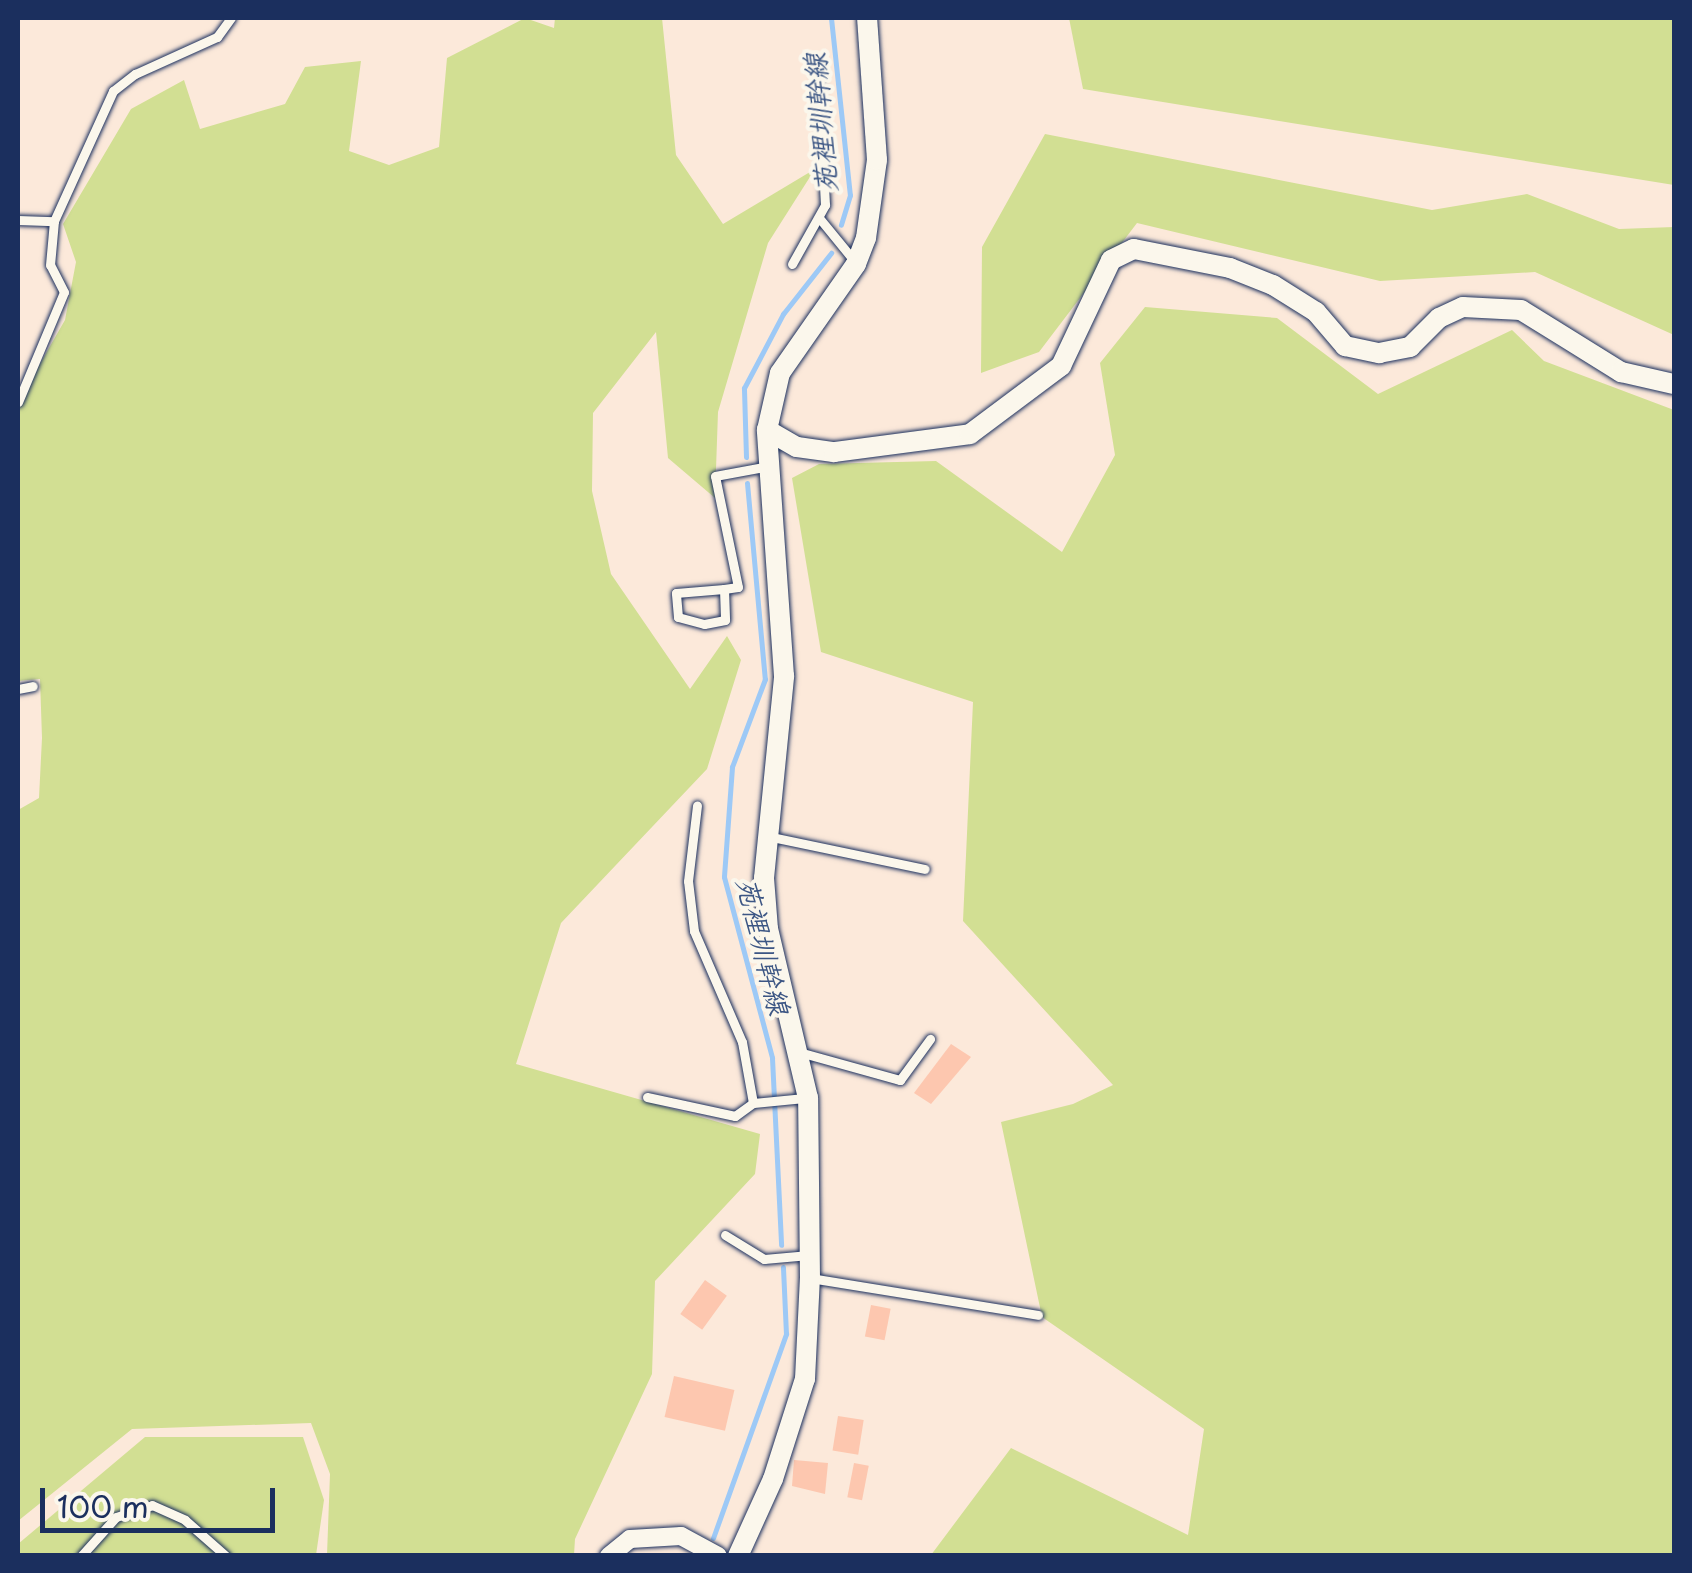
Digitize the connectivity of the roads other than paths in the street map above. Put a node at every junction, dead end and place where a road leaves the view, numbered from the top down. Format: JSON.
{"nodes":[{"id":1,"x":231,"y":18,"type":"edge"},
{"id":2,"x":867,"y":18,"type":"edge"},
{"id":3,"x":818,"y":66,"type":"dead end"},
{"id":4,"x":820,"y":219,"type":"junction"},
{"id":5,"x":18,"y":220,"type":"edge"},
{"id":6,"x":54,"y":221,"type":"junction"},
{"id":7,"x":792,"y":264,"type":"dead end"},
{"id":8,"x":856,"y":264,"type":"junction"},
{"id":9,"x":1674,"y":384,"type":"edge"},
{"id":10,"x":18,"y":402,"type":"edge"},
{"id":11,"x":767,"y":430,"type":"junction"},
{"id":12,"x":770,"y":466,"type":"junction"},
{"id":13,"x":724,"y":589,"type":"junction"},
{"id":14,"x":33,"y":686,"type":"dead end"},
{"id":15,"x":18,"y":689,"type":"edge"},
{"id":16,"x":697,"y":806,"type":"dead end"},
{"id":17,"x":764,"y":835,"type":"junction"},
{"id":18,"x":925,"y":869,"type":"dead end"},
{"id":19,"x":930,"y":1039,"type":"dead end"},
{"id":20,"x":799,"y":1052,"type":"junction"},
{"id":21,"x":646,"y":1097,"type":"dead end"},
{"id":22,"x":808,"y":1098,"type":"junction"},
{"id":23,"x":753,"y":1103,"type":"junction"},
{"id":24,"x":725,"y":1235,"type":"dead end"},
{"id":25,"x":810,"y":1255,"type":"junction"},
{"id":26,"x":810,"y":1278,"type":"junction"},
{"id":27,"x":1038,"y":1315,"type":"dead end"},
{"id":28,"x":81,"y":1556,"type":"edge"},
{"id":29,"x":226,"y":1556,"type":"edge"},
{"id":30,"x":609,"y":1556,"type":"edge"},
{"id":31,"x":718,"y":1556,"type":"edge"},
{"id":32,"x":738,"y":1556,"type":"edge"}],
"edges":[{"from":1,"to":6,"type":"lane"},
{"from":2,"to":8,"type":"street"},
{"from":3,"to":4,"type":"lane"},
{"from":4,"to":7,"type":"lane"},
{"from":4,"to":8,"type":"lane"},
{"from":5,"to":6,"type":"lane"},
{"from":6,"to":10,"type":"lane"},
{"from":8,"to":11,"type":"street"},
{"from":9,"to":11,"type":"street"},
{"from":11,"to":12,"type":"street"},
{"from":12,"to":13,"type":"lane"},
{"from":12,"to":17,"type":"street"},
{"from":13,"to":13,"type":"lane"},
{"from":14,"to":15,"type":"lane"},
{"from":16,"to":23,"type":"lane"},
{"from":17,"to":18,"type":"lane"},
{"from":17,"to":20,"type":"street"},
{"from":19,"to":20,"type":"lane"},
{"from":20,"to":22,"type":"street"},
{"from":21,"to":23,"type":"lane"},
{"from":22,"to":23,"type":"lane"},
{"from":22,"to":25,"type":"street"},
{"from":24,"to":25,"type":"lane"},
{"from":25,"to":26,"type":"street"},
{"from":26,"to":27,"type":"lane"},
{"from":26,"to":32,"type":"street"},
{"from":28,"to":29,"type":"lane"},
{"from":30,"to":31,"type":"street"}]}
